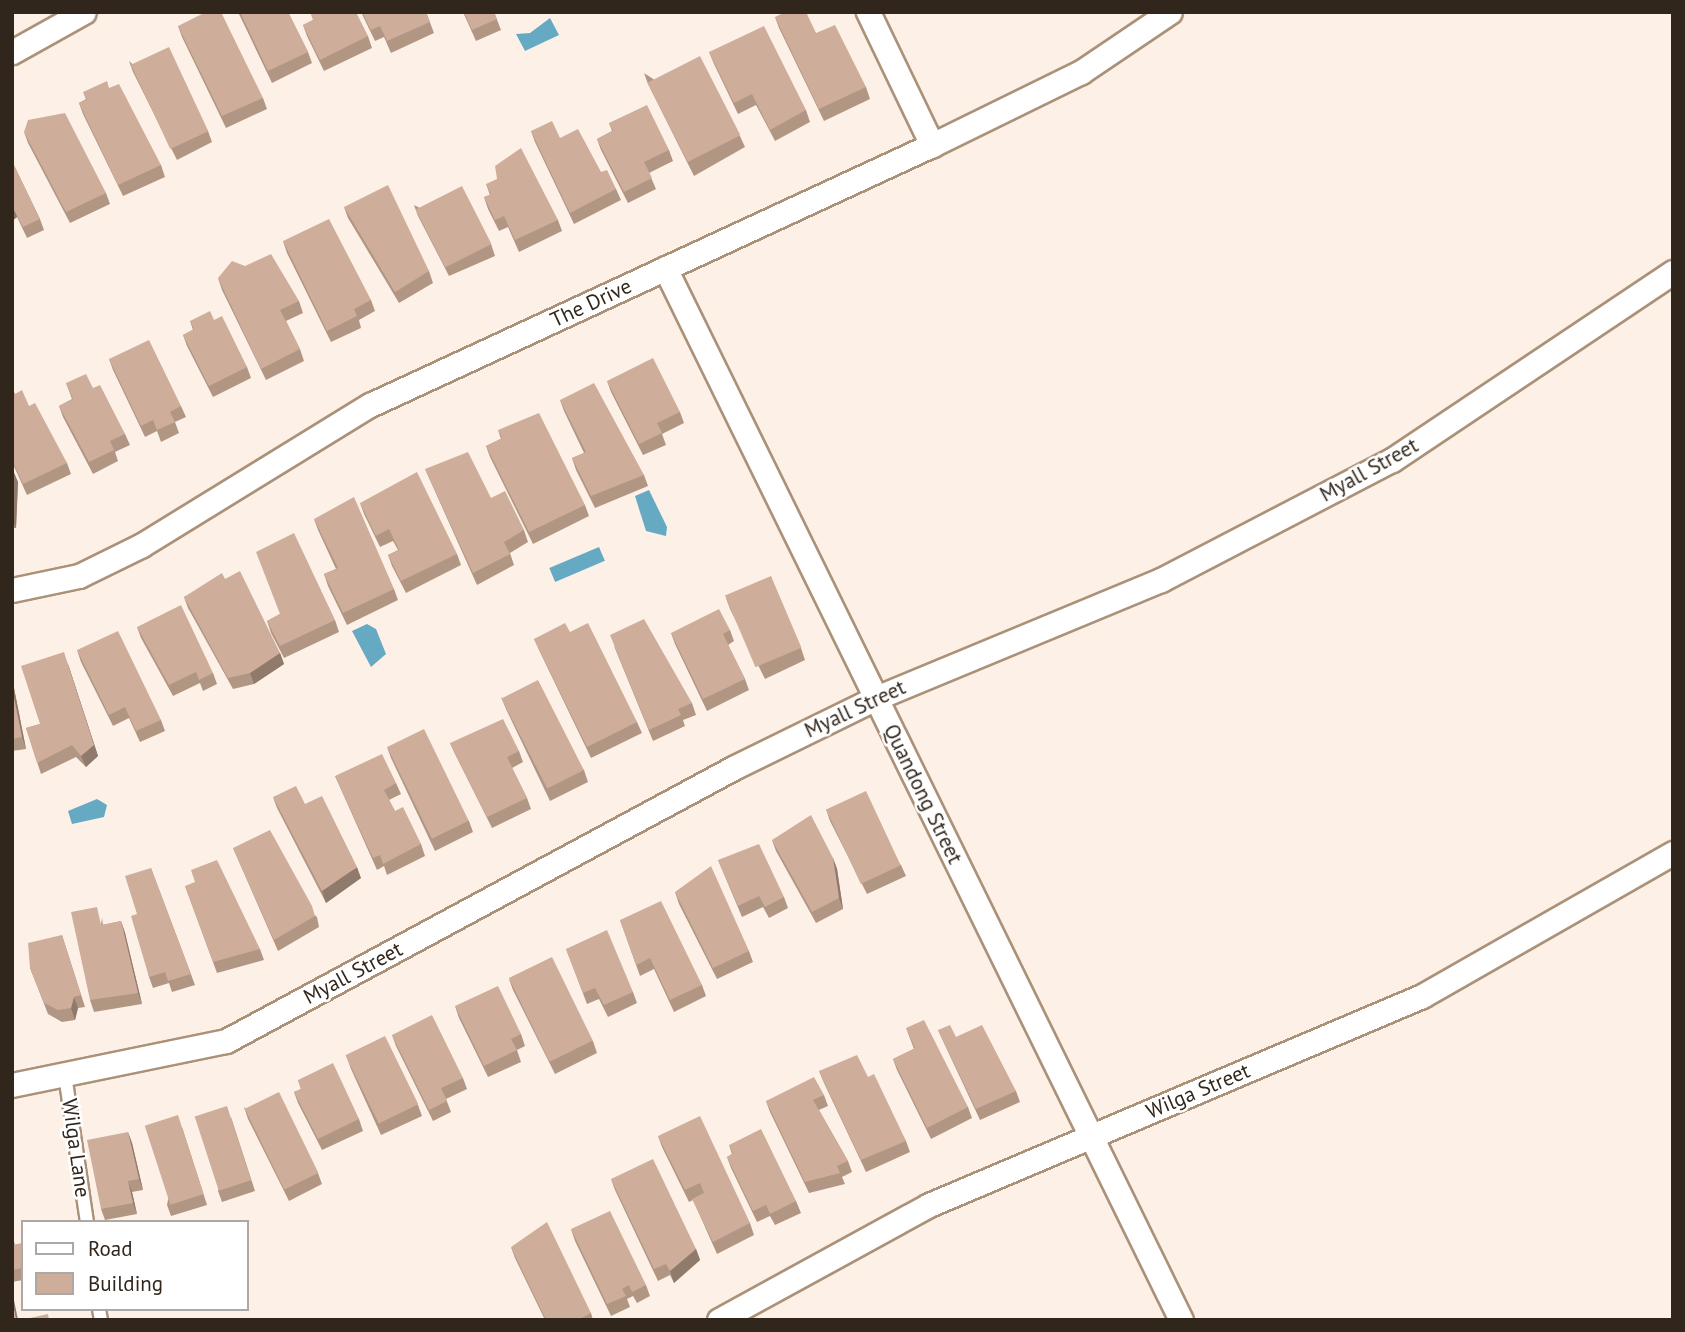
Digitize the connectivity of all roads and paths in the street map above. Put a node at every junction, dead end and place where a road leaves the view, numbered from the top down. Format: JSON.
{"nodes":[{"id":1,"x":84,"y":12,"type":"edge"},
{"id":2,"x":868,"y":12,"type":"edge"},
{"id":3,"x":1170,"y":12,"type":"edge"},
{"id":4,"x":12,"y":52,"type":"edge"},
{"id":5,"x":932,"y":145,"type":"junction"},
{"id":6,"x":665,"y":268,"type":"junction"},
{"id":7,"x":1673,"y":272,"type":"edge"},
{"id":8,"x":12,"y":590,"type":"edge"},
{"id":9,"x":876,"y":698,"type":"junction"},
{"id":10,"x":1673,"y":853,"type":"edge"},
{"id":11,"x":65,"y":1075,"type":"junction"},
{"id":12,"x":12,"y":1085,"type":"edge"},
{"id":13,"x":1091,"y":1137,"type":"junction"},
{"id":14,"x":87,"y":1220,"type":"edge"},
{"id":15,"x":719,"y":1320,"type":"edge"},
{"id":16,"x":1181,"y":1320,"type":"edge"}],
"edges":[{"from":1,"to":4,"type":"street"},
{"from":2,"to":5,"type":"street"},
{"from":3,"to":5,"type":"street","name":"The Drive"},
{"from":5,"to":6,"type":"street","name":"The Drive"},
{"from":6,"to":8,"type":"street","name":"The Drive"},
{"from":6,"to":9,"type":"street","name":"Quandong Street"},
{"from":7,"to":9,"type":"street","name":"Myall Street"},
{"from":9,"to":11,"type":"street","name":"Myall Street"},
{"from":9,"to":13,"type":"street","name":"Quandong Street"},
{"from":10,"to":13,"type":"street","name":"Wilga Street"},
{"from":11,"to":12,"type":"street","name":"Myall Street"},
{"from":11,"to":14,"type":"lane","name":"Wilga Lane"},
{"from":13,"to":15,"type":"street","name":"Wilga Street"},
{"from":13,"to":16,"type":"street","name":"Quandong Street"}]}
